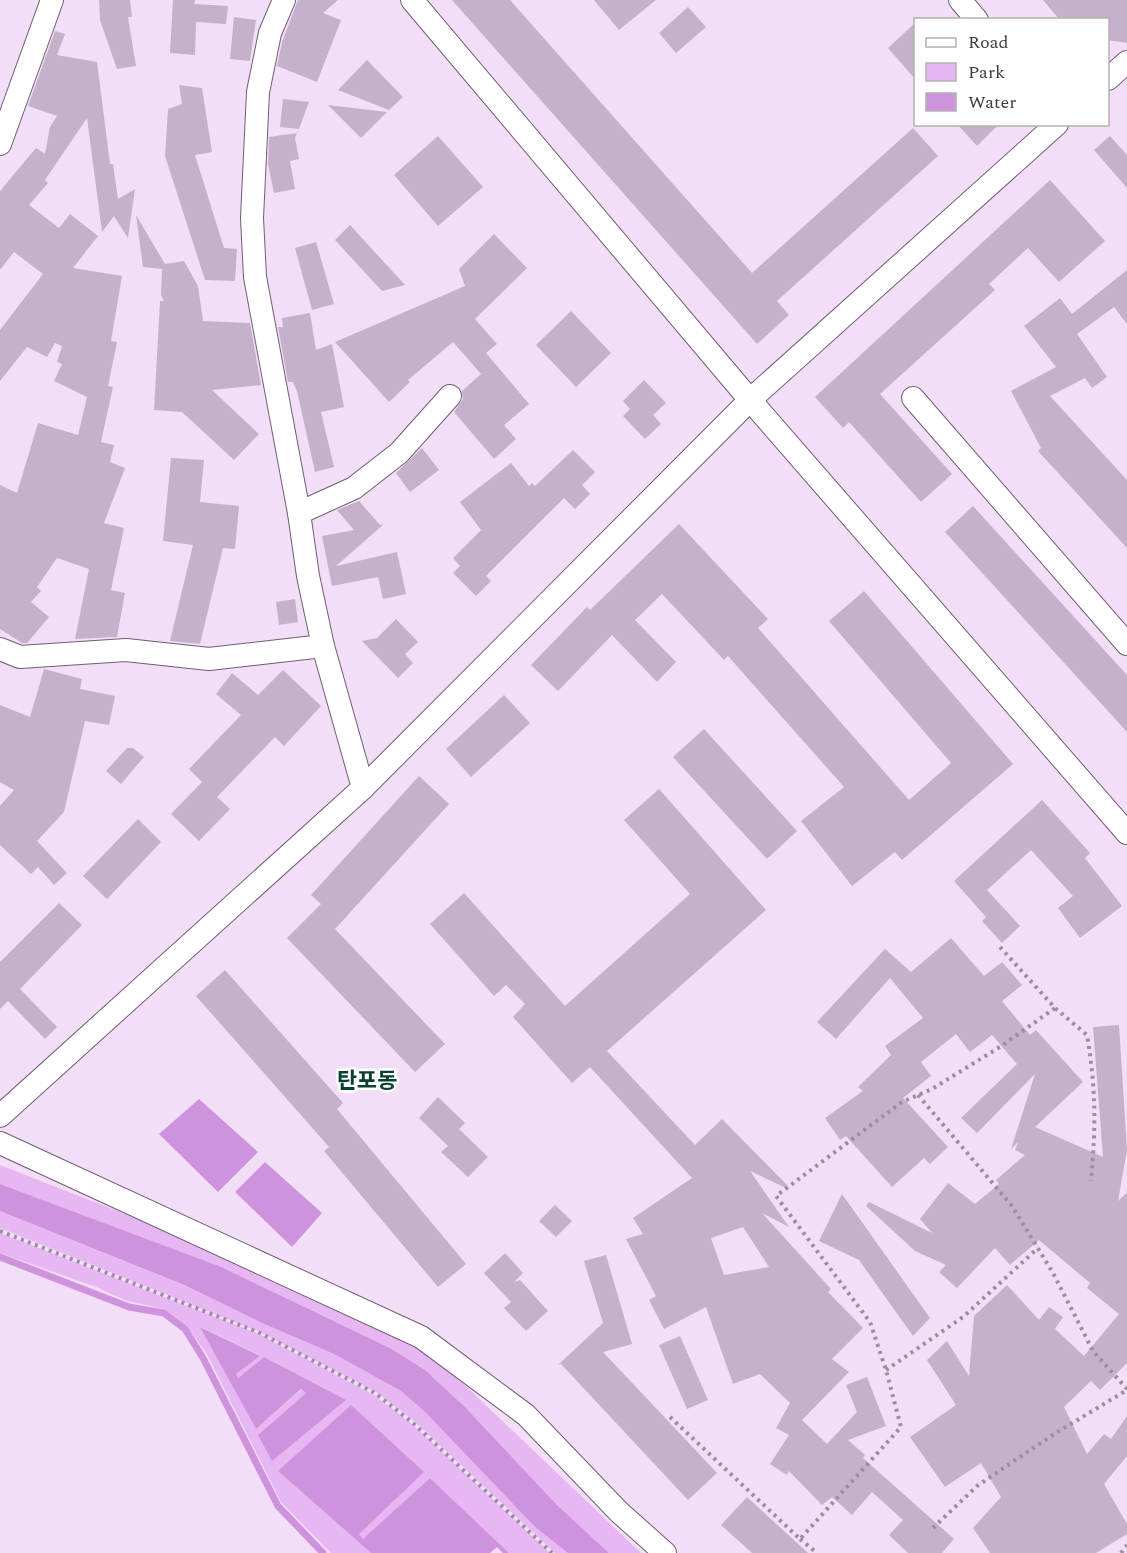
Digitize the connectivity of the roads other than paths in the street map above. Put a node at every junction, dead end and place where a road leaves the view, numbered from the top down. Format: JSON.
{"nodes":[{"id":1,"x":52,"y":0,"type":"edge"},
{"id":2,"x":284,"y":0,"type":"edge"},
{"id":3,"x":412,"y":0,"type":"edge"},
{"id":4,"x":960,"y":0,"type":"edge"},
{"id":5,"x":975,"y":18,"type":"edge"},
{"id":6,"x":1127,"y":62,"type":"edge"},
{"id":7,"x":1109,"y":77,"type":"edge"},
{"id":8,"x":1055,"y":126,"type":"edge"},
{"id":9,"x":0,"y":144,"type":"edge"},
{"id":10,"x":450,"y":396,"type":"dead end"},
{"id":11,"x":914,"y":398,"type":"dead end"},
{"id":12,"x":750,"y":400,"type":"junction"},
{"id":13,"x":299,"y":513,"type":"junction"},
{"id":14,"x":1127,"y":644,"type":"edge"},
{"id":15,"x":323,"y":646,"type":"junction"},
{"id":16,"x":0,"y":649,"type":"edge"},
{"id":17,"x":363,"y":788,"type":"junction"},
{"id":18,"x":1127,"y":833,"type":"edge"},
{"id":19,"x":0,"y":1116,"type":"edge"},
{"id":20,"x":0,"y":1143,"type":"edge"},
{"id":21,"x":665,"y":1553,"type":"edge"}],
"edges":[{"from":1,"to":9,"type":"street"},
{"from":2,"to":13,"type":"street"},
{"from":3,"to":12,"type":"street"},
{"from":4,"to":5,"type":"street"},
{"from":6,"to":7,"type":"street"},
{"from":8,"to":12,"type":"street"},
{"from":10,"to":13,"type":"street"},
{"from":11,"to":14,"type":"street"},
{"from":12,"to":17,"type":"street"},
{"from":12,"to":18,"type":"street"},
{"from":13,"to":15,"type":"street"},
{"from":15,"to":16,"type":"street"},
{"from":15,"to":17,"type":"street"},
{"from":17,"to":19,"type":"street"},
{"from":20,"to":21,"type":"street"}]}
